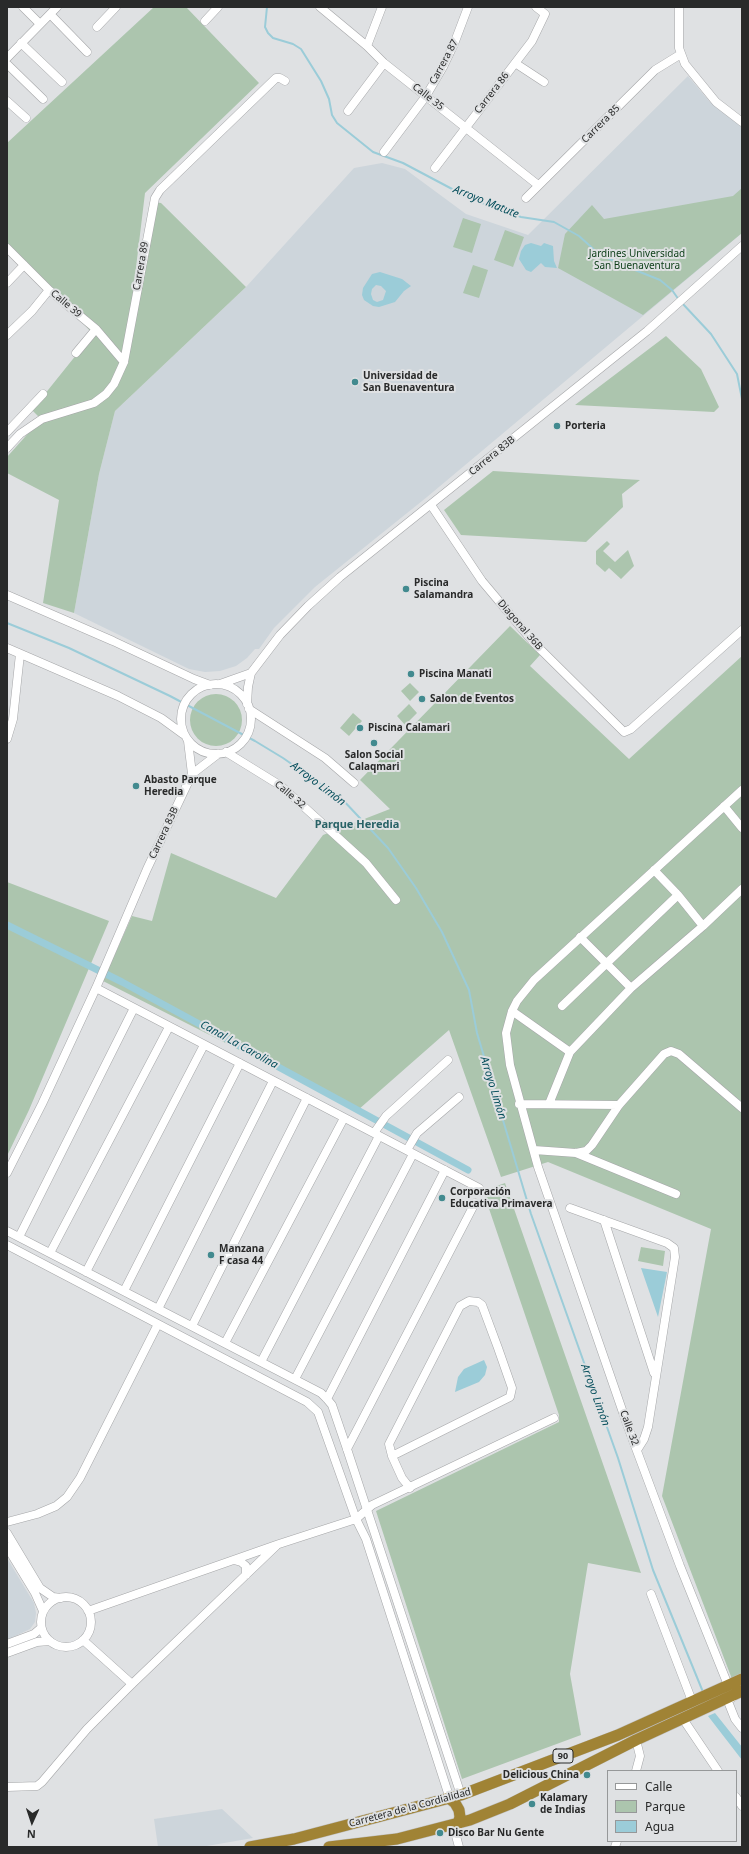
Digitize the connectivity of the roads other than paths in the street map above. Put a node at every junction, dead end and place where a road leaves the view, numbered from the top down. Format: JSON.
{"nodes":[{"id":1,"x":23,"y":7,"type":"edge"},
{"id":2,"x":57,"y":7,"type":"edge"},
{"id":3,"x":116,"y":7,"type":"edge"},
{"id":4,"x":218,"y":7,"type":"edge"},
{"id":5,"x":320,"y":7,"type":"edge"},
{"id":6,"x":382,"y":7,"type":"edge"},
{"id":7,"x":468,"y":7,"type":"edge"},
{"id":8,"x":536,"y":7,"type":"edge"},
{"id":9,"x":679,"y":7,"type":"edge"},
{"id":10,"x":50,"y":14,"type":"junction"},
{"id":11,"x":205,"y":21,"type":"dead end"},
{"id":12,"x":40,"y":24,"type":"junction"},
{"id":13,"x":96,"y":27,"type":"dead end"},
{"id":14,"x":21,"y":43,"type":"junction"},
{"id":15,"x":367,"y":46,"type":"junction"},
{"id":16,"x":87,"y":52,"type":"dead end"},
{"id":17,"x":680,"y":54,"type":"junction"},
{"id":18,"x":7,"y":58,"type":"edge"},
{"id":19,"x":384,"y":63,"type":"junction"},
{"id":20,"x":515,"y":63,"type":"junction"},
{"id":21,"x":7,"y":64,"type":"edge"},
{"id":22,"x":285,"y":81,"type":"dead end"},
{"id":23,"x":62,"y":82,"type":"dead end"},
{"id":24,"x":544,"y":82,"type":"dead end"},
{"id":25,"x":426,"y":96,"type":"junction"},
{"id":26,"x":43,"y":99,"type":"dead end"},
{"id":27,"x":8,"y":105,"type":"edge"},
{"id":28,"x":348,"y":111,"type":"dead end"},
{"id":29,"x":26,"y":118,"type":"dead end"},
{"id":30,"x":742,"y":121,"type":"edge"},
{"id":31,"x":466,"y":127,"type":"junction"},
{"id":32,"x":384,"y":152,"type":"dead end"},
{"id":33,"x":435,"y":168,"type":"dead end"},
{"id":34,"x":538,"y":185,"type":"junction"},
{"id":35,"x":526,"y":198,"type":"dead end"},
{"id":36,"x":742,"y":246,"type":"edge"},
{"id":37,"x":7,"y":248,"type":"edge"},
{"id":38,"x":24,"y":266,"type":"junction"},
{"id":39,"x":7,"y":283,"type":"edge"},
{"id":40,"x":50,"y":290,"type":"junction"},
{"id":41,"x":96,"y":329,"type":"junction"},
{"id":42,"x":7,"y":335,"type":"edge"},
{"id":43,"x":76,"y":353,"type":"dead end"},
{"id":44,"x":124,"y":362,"type":"junction"},
{"id":45,"x":43,"y":394,"type":"dead end"},
{"id":46,"x":7,"y":432,"type":"edge"},
{"id":47,"x":7,"y":448,"type":"edge"},
{"id":48,"x":431,"y":505,"type":"junction"},
{"id":49,"x":7,"y":595,"type":"edge"},
{"id":50,"x":742,"y":630,"type":"edge"},
{"id":51,"x":7,"y":648,"type":"edge"},
{"id":52,"x":20,"y":654,"type":"junction"},
{"id":53,"x":251,"y":673,"type":"junction"},
{"id":54,"x":210,"y":684,"type":"junction"},
{"id":55,"x":219,"y":684,"type":"junction"},
{"id":56,"x":248,"y":706,"type":"junction"},
{"id":57,"x":187,"y":738,"type":"junction"},
{"id":58,"x":7,"y":739,"type":"edge"},
{"id":59,"x":222,"y":753,"type":"junction"},
{"id":60,"x":192,"y":774,"type":"junction"},
{"id":61,"x":354,"y":783,"type":"dead end"},
{"id":62,"x":742,"y":790,"type":"edge"},
{"id":63,"x":724,"y":806,"type":"junction"},
{"id":64,"x":742,"y":828,"type":"edge"},
{"id":65,"x":654,"y":870,"type":"junction"},
{"id":66,"x":742,"y":889,"type":"edge"},
{"id":67,"x":678,"y":895,"type":"junction"},
{"id":68,"x":396,"y":900,"type":"dead end"},
{"id":69,"x":703,"y":926,"type":"junction"},
{"id":70,"x":580,"y":938,"type":"junction"},
{"id":71,"x":606,"y":963,"type":"junction"},
{"id":72,"x":98,"y":984,"type":"junction"},
{"id":73,"x":631,"y":988,"type":"junction"},
{"id":74,"x":562,"y":1006,"type":"dead end"},
{"id":75,"x":134,"y":1008,"type":"junction"},
{"id":76,"x":512,"y":1011,"type":"junction"},
{"id":77,"x":169,"y":1027,"type":"junction"},
{"id":78,"x":204,"y":1044,"type":"junction"},
{"id":79,"x":570,"y":1052,"type":"junction"},
{"id":80,"x":448,"y":1060,"type":"dead end"},
{"id":81,"x":240,"y":1063,"type":"junction"},
{"id":82,"x":273,"y":1080,"type":"junction"},
{"id":83,"x":458,"y":1097,"type":"dead end"},
{"id":84,"x":307,"y":1098,"type":"junction"},
{"id":85,"x":520,"y":1104,"type":"junction"},
{"id":86,"x":549,"y":1104,"type":"junction"},
{"id":87,"x":619,"y":1105,"type":"junction"},
{"id":88,"x":742,"y":1108,"type":"edge"},
{"id":89,"x":344,"y":1118,"type":"junction"},
{"id":90,"x":377,"y":1135,"type":"junction"},
{"id":91,"x":534,"y":1150,"type":"junction"},
{"id":92,"x":410,"y":1152,"type":"junction"},
{"id":93,"x":576,"y":1153,"type":"junction"},
{"id":94,"x":445,"y":1170,"type":"junction"},
{"id":95,"x":7,"y":1173,"type":"edge"},
{"id":96,"x":478,"y":1188,"type":"dead end"},
{"id":97,"x":676,"y":1194,"type":"dead end"},
{"id":98,"x":475,"y":1203,"type":"dead end"},
{"id":99,"x":570,"y":1208,"type":"dead end"},
{"id":100,"x":604,"y":1220,"type":"junction"},
{"id":101,"x":7,"y":1231,"type":"edge"},
{"id":102,"x":19,"y":1237,"type":"junction"},
{"id":103,"x":7,"y":1245,"type":"edge"},
{"id":104,"x":50,"y":1253,"type":"junction"},
{"id":105,"x":86,"y":1272,"type":"junction"},
{"id":106,"x":124,"y":1291,"type":"junction"},
{"id":107,"x":158,"y":1309,"type":"junction"},
{"id":108,"x":158,"y":1324,"type":"junction"},
{"id":109,"x":192,"y":1326,"type":"junction"},
{"id":110,"x":225,"y":1343,"type":"junction"},
{"id":111,"x":241,"y":1351,"type":"junction"},
{"id":112,"x":261,"y":1362,"type":"junction"},
{"id":113,"x":235,"y":1364,"type":"junction"},
{"id":114,"x":655,"y":1376,"type":"junction"},
{"id":115,"x":295,"y":1379,"type":"junction"},
{"id":116,"x":327,"y":1398,"type":"junction"},
{"id":117,"x":554,"y":1418,"type":"dead end"},
{"id":118,"x":347,"y":1449,"type":"junction"},
{"id":119,"x":637,"y":1450,"type":"junction"},
{"id":120,"x":392,"y":1456,"type":"junction"},
{"id":121,"x":410,"y":1488,"type":"junction"},
{"id":122,"x":366,"y":1508,"type":"junction"},
{"id":123,"x":356,"y":1519,"type":"junction"},
{"id":124,"x":7,"y":1522,"type":"edge"},
{"id":125,"x":7,"y":1533,"type":"edge"},
{"id":126,"x":279,"y":1544,"type":"junction"},
{"id":127,"x":7,"y":1547,"type":"edge"},
{"id":128,"x":234,"y":1560,"type":"junction"},
{"id":129,"x":246,"y":1575,"type":"junction"},
{"id":130,"x":651,"y":1594,"type":"dead end"},
{"id":131,"x":62,"y":1598,"type":"junction"},
{"id":132,"x":43,"y":1611,"type":"junction"},
{"id":133,"x":88,"y":1611,"type":"junction"},
{"id":134,"x":41,"y":1628,"type":"junction"},
{"id":135,"x":83,"y":1640,"type":"junction"},
{"id":136,"x":50,"y":1641,"type":"junction"},
{"id":137,"x":7,"y":1644,"type":"edge"},
{"id":138,"x":7,"y":1653,"type":"edge"},
{"id":139,"x":742,"y":1679,"type":"edge"},
{"id":140,"x":132,"y":1684,"type":"junction"},
{"id":141,"x":728,"y":1685,"type":"junction"},
{"id":142,"x":742,"y":1691,"type":"edge"},
{"id":143,"x":742,"y":1696,"type":"edge"},
{"id":144,"x":723,"y":1700,"type":"junction"},
{"id":145,"x":692,"y":1701,"type":"junction"},
{"id":146,"x":683,"y":1719,"type":"junction"},
{"id":147,"x":742,"y":1728,"type":"edge"},
{"id":148,"x":636,"y":1740,"type":"junction"},
{"id":149,"x":636,"y":1770,"type":"edge"},
{"id":150,"x":717,"y":1770,"type":"edge"},
{"id":151,"x":7,"y":1787,"type":"edge"},
{"id":152,"x":455,"y":1797,"type":"junction"},
{"id":153,"x":470,"y":1820,"type":"junction"},
{"id":154,"x":456,"y":1825,"type":"junction"},
{"id":155,"x":250,"y":1847,"type":"edge"},
{"id":156,"x":329,"y":1847,"type":"edge"},
{"id":157,"x":459,"y":1847,"type":"edge"}],
"edges":[{"from":1,"to":12,"type":"street"},
{"from":2,"to":10,"type":"street"},
{"from":3,"to":13,"type":"street"},
{"from":4,"to":11,"type":"street"},
{"from":5,"to":15,"type":"street","name":"Calle 35"},
{"from":6,"to":15,"type":"street"},
{"from":7,"to":25,"type":"street","name":"Carrera 87"},
{"from":8,"to":20,"type":"street","name":"Carrera 86"},
{"from":9,"to":17,"type":"street"},
{"from":10,"to":12,"type":"street"},
{"from":10,"to":16,"type":"street"},
{"from":12,"to":14,"type":"street"},
{"from":14,"to":18,"type":"street"},
{"from":14,"to":23,"type":"street"},
{"from":15,"to":19,"type":"street","name":"Calle 35"},
{"from":17,"to":30,"type":"street"},
{"from":17,"to":34,"type":"street","name":"Carrera 85"},
{"from":19,"to":25,"type":"street","name":"Calle 35"},
{"from":19,"to":28,"type":"street"},
{"from":20,"to":24,"type":"street"},
{"from":20,"to":31,"type":"street","name":"Carrera 86"},
{"from":21,"to":26,"type":"street"},
{"from":22,"to":44,"type":"street","name":"Carrera 89"},
{"from":25,"to":31,"type":"street","name":"Calle 35"},
{"from":25,"to":32,"type":"street","name":"Carrera 87"},
{"from":27,"to":29,"type":"street"},
{"from":31,"to":33,"type":"street","name":"Carrera 86"},
{"from":31,"to":34,"type":"street","name":"Calle 35"},
{"from":34,"to":35,"type":"street","name":"Carrera 85"},
{"from":36,"to":48,"type":"street","name":"Carrera 83B"},
{"from":37,"to":38,"type":"street","name":"Calle 39"},
{"from":38,"to":39,"type":"street"},
{"from":38,"to":40,"type":"street","name":"Calle 39"},
{"from":40,"to":41,"type":"street","name":"Calle 39"},
{"from":40,"to":42,"type":"street"},
{"from":41,"to":43,"type":"street"},
{"from":41,"to":44,"type":"street","name":"Calle 39"},
{"from":44,"to":47,"type":"street","name":"Carrera 89"},
{"from":45,"to":46,"type":"street"},
{"from":48,"to":50,"type":"street","name":"Diagonal 36B"},
{"from":48,"to":53,"type":"street","name":"Carrera 83B"},
{"from":49,"to":54,"type":"street"},
{"from":51,"to":52,"type":"street"},
{"from":52,"to":57,"type":"street"},
{"from":52,"to":58,"type":"street"},
{"from":53,"to":55,"type":"street"},
{"from":53,"to":56,"type":"street","name":"Carrera 83B"},
{"from":54,"to":55,"type":"street"},
{"from":54,"to":57,"type":"street"},
{"from":55,"to":56,"type":"street"},
{"from":56,"to":59,"type":"street"},
{"from":56,"to":61,"type":"street"},
{"from":57,"to":59,"type":"street"},
{"from":57,"to":60,"type":"street"},
{"from":59,"to":60,"type":"street"},
{"from":59,"to":68,"type":"street","name":"Calle 32"},
{"from":60,"to":72,"type":"street","name":"Carrera 83B"},
{"from":62,"to":63,"type":"street","name":"Calle 32"},
{"from":63,"to":64,"type":"street"},
{"from":63,"to":65,"type":"street","name":"Calle 32"},
{"from":65,"to":67,"type":"street"},
{"from":65,"to":70,"type":"street","name":"Calle 32"},
{"from":66,"to":69,"type":"street"},
{"from":67,"to":69,"type":"street"},
{"from":67,"to":71,"type":"street"},
{"from":69,"to":73,"type":"street"},
{"from":70,"to":71,"type":"street"},
{"from":70,"to":76,"type":"street","name":"Calle 32"},
{"from":71,"to":73,"type":"street"},
{"from":71,"to":74,"type":"street"},
{"from":72,"to":75,"type":"street"},
{"from":72,"to":95,"type":"street","name":"Carrera 83B"},
{"from":73,"to":79,"type":"street"},
{"from":75,"to":77,"type":"street"},
{"from":75,"to":102,"type":"street"},
{"from":76,"to":79,"type":"street"},
{"from":76,"to":85,"type":"street","name":"Calle 32"},
{"from":77,"to":78,"type":"street"},
{"from":77,"to":104,"type":"street"},
{"from":78,"to":81,"type":"street"},
{"from":78,"to":105,"type":"street"},
{"from":79,"to":86,"type":"street"},
{"from":80,"to":90,"type":"street"},
{"from":81,"to":82,"type":"street"},
{"from":81,"to":106,"type":"street"},
{"from":82,"to":84,"type":"street"},
{"from":82,"to":107,"type":"street"},
{"from":83,"to":92,"type":"street"},
{"from":84,"to":89,"type":"street"},
{"from":84,"to":109,"type":"street"},
{"from":85,"to":86,"type":"street"},
{"from":85,"to":91,"type":"street","name":"Calle 32"},
{"from":86,"to":87,"type":"street"},
{"from":87,"to":88,"type":"street"},
{"from":87,"to":93,"type":"street"},
{"from":89,"to":90,"type":"street"},
{"from":89,"to":110,"type":"street"},
{"from":90,"to":92,"type":"street"},
{"from":90,"to":112,"type":"street"},
{"from":91,"to":93,"type":"street"},
{"from":91,"to":119,"type":"street","name":"Calle 32"},
{"from":92,"to":94,"type":"street"},
{"from":92,"to":115,"type":"street"},
{"from":93,"to":97,"type":"street"},
{"from":94,"to":96,"type":"street"},
{"from":94,"to":116,"type":"street"},
{"from":98,"to":118,"type":"street"},
{"from":99,"to":100,"type":"street"},
{"from":100,"to":114,"type":"street"},
{"from":100,"to":114,"type":"street"},
{"from":101,"to":102,"type":"street"},
{"from":102,"to":104,"type":"street"},
{"from":103,"to":108,"type":"street"},
{"from":104,"to":105,"type":"street"},
{"from":105,"to":106,"type":"street"},
{"from":106,"to":107,"type":"street"},
{"from":107,"to":109,"type":"street"},
{"from":108,"to":113,"type":"street"},
{"from":108,"to":124,"type":"street"},
{"from":109,"to":110,"type":"street"},
{"from":110,"to":111,"type":"street"},
{"from":111,"to":112,"type":"street"},
{"from":111,"to":113,"type":"street"},
{"from":112,"to":115,"type":"street"},
{"from":113,"to":123,"type":"street"},
{"from":114,"to":119,"type":"street"},
{"from":115,"to":116,"type":"street"},
{"from":116,"to":118,"type":"street"},
{"from":117,"to":121,"type":"street"},
{"from":118,"to":122,"type":"street"},
{"from":119,"to":141,"type":"street","name":"Calle 32"},
{"from":120,"to":120,"type":"street"},
{"from":120,"to":121,"type":"street"},
{"from":121,"to":122,"type":"street"},
{"from":122,"to":123,"type":"street"},
{"from":122,"to":152,"type":"street"},
{"from":123,"to":126,"type":"street"},
{"from":123,"to":152,"type":"street"},
{"from":125,"to":131,"type":"street"},
{"from":126,"to":128,"type":"street"},
{"from":126,"to":129,"type":"street"},
{"from":127,"to":132,"type":"street"},
{"from":128,"to":129,"type":"street"},
{"from":128,"to":133,"type":"street"},
{"from":129,"to":140,"type":"street"},
{"from":130,"to":145,"type":"street"},
{"from":131,"to":132,"type":"street"},
{"from":131,"to":133,"type":"street"},
{"from":132,"to":134,"type":"street"},
{"from":133,"to":135,"type":"street"},
{"from":134,"to":136,"type":"street"},
{"from":134,"to":137,"type":"street"},
{"from":135,"to":136,"type":"street"},
{"from":135,"to":140,"type":"street"},
{"from":136,"to":138,"type":"street"},
{"from":139,"to":141,"type":"highway","name":"Carretera de la Cordialidad","number":"90"},
{"from":140,"to":151,"type":"street"},
{"from":141,"to":145,"type":"highway","name":"Carretera de la Cordialidad","number":"90"},
{"from":142,"to":144,"type":"highway","number":"90"},
{"from":143,"to":144,"type":"street"},
{"from":144,"to":146,"type":"highway","number":"90"},
{"from":144,"to":147,"type":"street"},
{"from":145,"to":152,"type":"highway","name":"Carretera de la Cordialidad","number":"90"},
{"from":146,"to":148,"type":"highway","number":"90"},
{"from":146,"to":150,"type":"street"},
{"from":148,"to":149,"type":"street"},
{"from":148,"to":153,"type":"highway","number":"90"},
{"from":152,"to":153,"type":"highway"},
{"from":152,"to":154,"type":"highway"},
{"from":152,"to":155,"type":"highway","name":"Carretera de la Cordialidad","number":"90"},
{"from":153,"to":154,"type":"highway","number":"90"},
{"from":154,"to":156,"type":"highway","number":"90"},
{"from":154,"to":157,"type":"street"}]}
